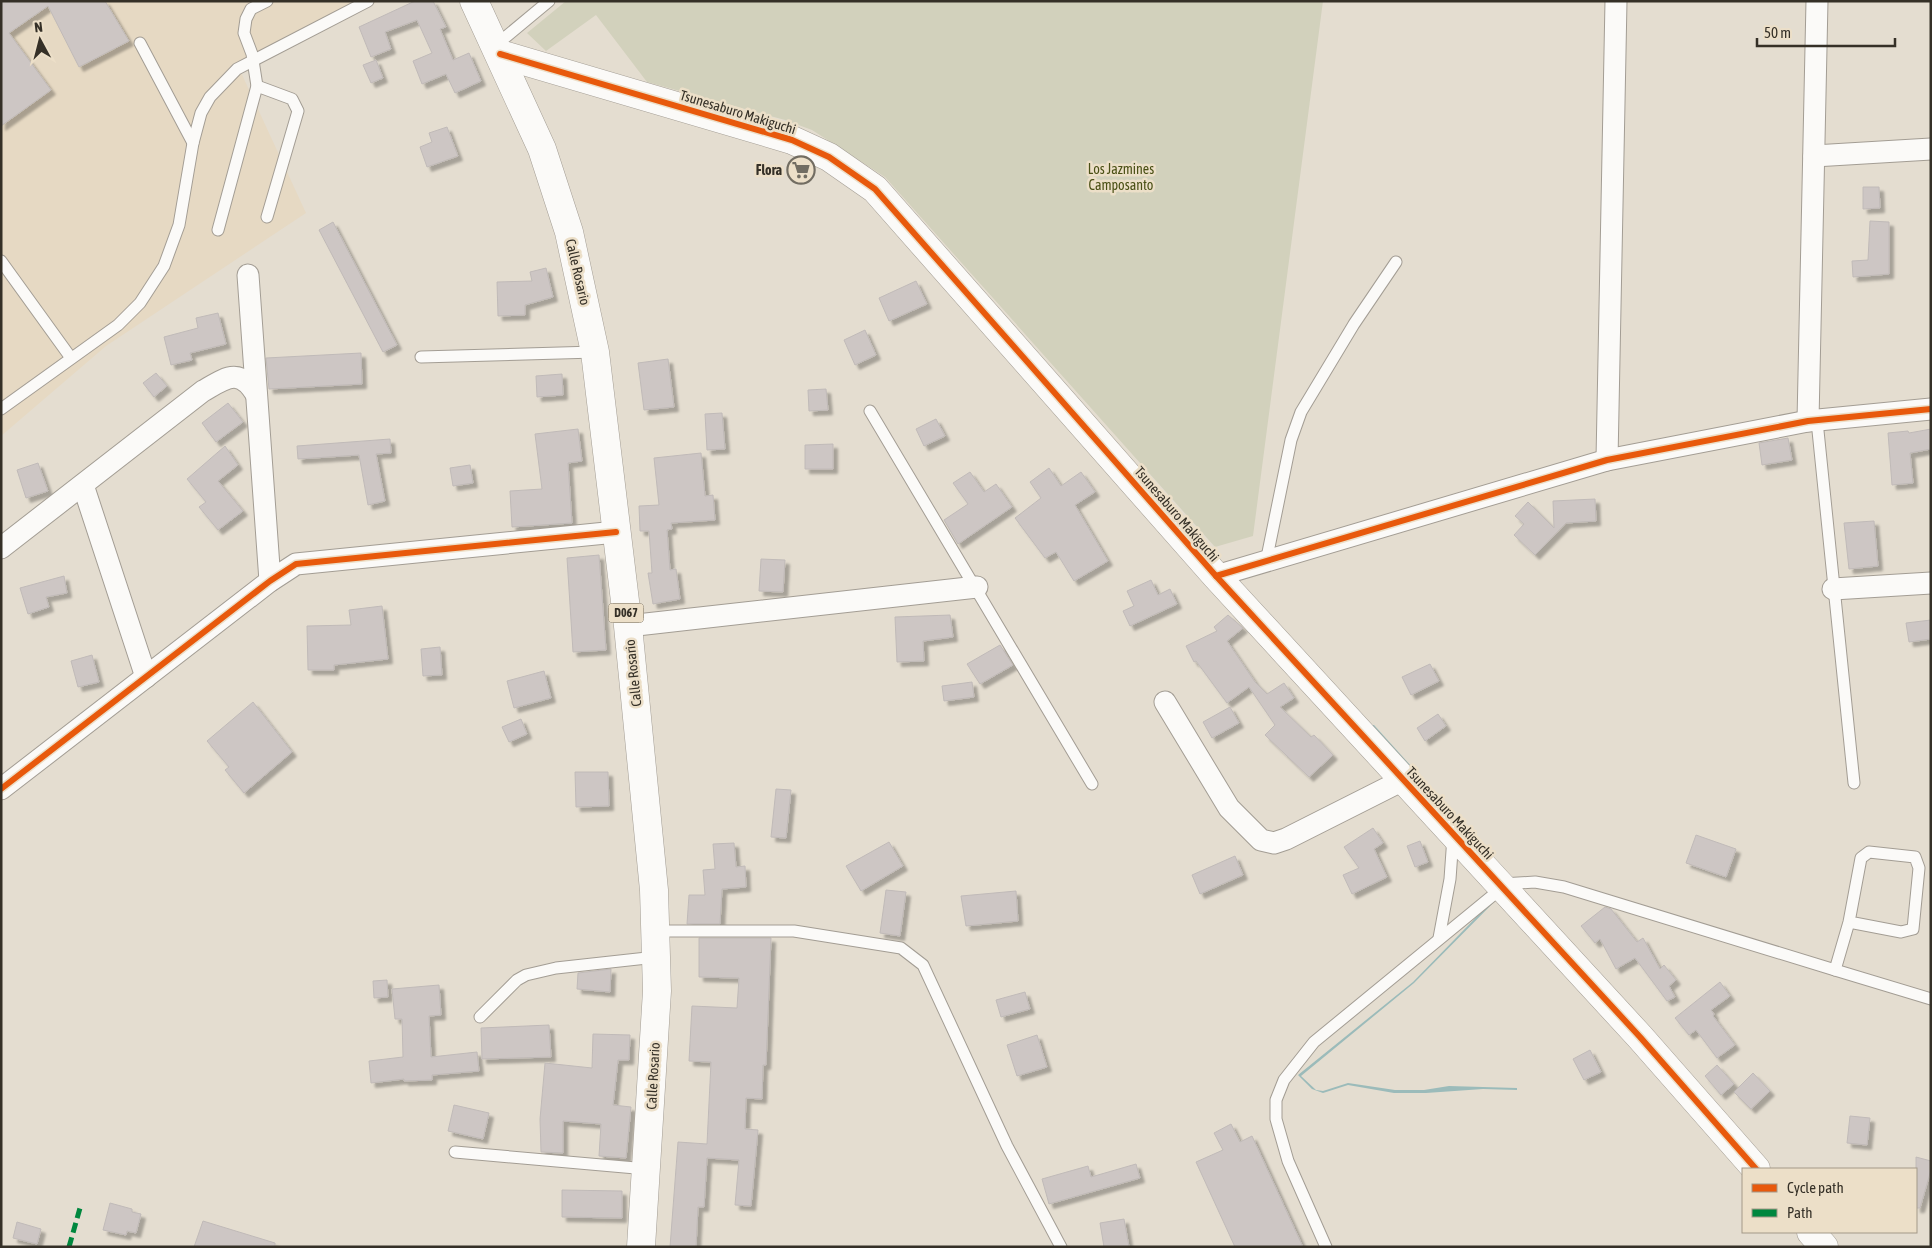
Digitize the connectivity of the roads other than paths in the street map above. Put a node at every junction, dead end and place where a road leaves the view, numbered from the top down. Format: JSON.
{"nodes":[{"id":1,"x":267,"y":1,"type":"edge"},
{"id":2,"x":368,"y":1,"type":"edge"},
{"id":3,"x":474,"y":1,"type":"edge"},
{"id":4,"x":549,"y":1,"type":"edge"},
{"id":5,"x":1616,"y":1,"type":"edge"},
{"id":6,"x":1817,"y":1,"type":"edge"},
{"id":7,"x":140,"y":43,"type":"dead end"},
{"id":8,"x":498,"y":50,"type":"junction"},
{"id":9,"x":254,"y":61,"type":"junction"},
{"id":10,"x":257,"y":86,"type":"junction"},
{"id":11,"x":194,"y":143,"type":"junction"},
{"id":12,"x":1931,"y":149,"type":"edge"},
{"id":13,"x":1814,"y":156,"type":"junction"},
{"id":14,"x":267,"y":217,"type":"dead end"},
{"id":15,"x":218,"y":230,"type":"dead end"},
{"id":16,"x":1,"y":261,"type":"edge"},
{"id":17,"x":1396,"y":262,"type":"dead end"},
{"id":18,"x":248,"y":275,"type":"dead end"},
{"id":19,"x":594,"y":352,"type":"junction"},
{"id":20,"x":71,"y":358,"type":"junction"},
{"id":21,"x":421,"y":358,"type":"dead end"},
{"id":22,"x":256,"y":394,"type":"junction"},
{"id":23,"x":1,"y":409,"type":"edge"},
{"id":24,"x":1931,"y":409,"type":"edge"},
{"id":25,"x":870,"y":412,"type":"dead end"},
{"id":26,"x":1813,"y":421,"type":"junction"},
{"id":27,"x":1608,"y":460,"type":"junction"},
{"id":28,"x":83,"y":485,"type":"junction"},
{"id":29,"x":616,"y":532,"type":"junction"},
{"id":30,"x":1,"y":548,"type":"edge"},
{"id":31,"x":1266,"y":562,"type":"junction"},
{"id":32,"x":1216,"y":576,"type":"junction"},
{"id":33,"x":270,"y":581,"type":"junction"},
{"id":34,"x":1931,"y":583,"type":"edge"},
{"id":35,"x":977,"y":587,"type":"junction"},
{"id":36,"x":1833,"y":589,"type":"junction"},
{"id":37,"x":628,"y":626,"type":"junction"},
{"id":38,"x":146,"y":676,"type":"junction"},
{"id":39,"x":1165,"y":702,"type":"dead end"},
{"id":40,"x":1403,"y":780,"type":"junction"},
{"id":41,"x":1854,"y":783,"type":"dead end"},
{"id":42,"x":1092,"y":784,"type":"dead end"},
{"id":43,"x":1,"y":788,"type":"edge"},
{"id":44,"x":1453,"y":835,"type":"junction"},
{"id":45,"x":1501,"y":886,"type":"junction"},
{"id":46,"x":1849,"y":922,"type":"junction"},
{"id":47,"x":1438,"y":938,"type":"junction"},
{"id":48,"x":656,"y":944,"type":"junction"},
{"id":49,"x":1835,"y":970,"type":"junction"},
{"id":50,"x":1931,"y":999,"type":"edge"},
{"id":51,"x":480,"y":1017,"type":"dead end"},
{"id":52,"x":454,"y":1152,"type":"dead end"},
{"id":53,"x":1755,"y":1168,"type":"edge"},
{"id":54,"x":647,"y":1170,"type":"junction"},
{"id":55,"x":1812,"y":1233,"type":"edge"},
{"id":56,"x":641,"y":1247,"type":"edge"},
{"id":57,"x":1060,"y":1247,"type":"edge"},
{"id":58,"x":1326,"y":1247,"type":"edge"},
{"id":59,"x":1824,"y":1247,"type":"edge"}],
"edges":[{"from":1,"to":9,"type":"lane"},
{"from":2,"to":9,"type":"lane"},
{"from":3,"to":8,"type":"street","name":"Calle Rosario","number":"D067"},
{"from":4,"to":8,"type":"lane"},
{"from":5,"to":27,"type":"street"},
{"from":6,"to":13,"type":"street"},
{"from":7,"to":11,"type":"lane"},
{"from":8,"to":19,"type":"street","name":"Calle Rosario","number":"D067"},
{"from":8,"to":32,"type":"street","name":"Tsunesaburo Makiguchi"},
{"from":9,"to":10,"type":"lane"},
{"from":9,"to":11,"type":"lane"},
{"from":10,"to":14,"type":"lane"},
{"from":10,"to":15,"type":"lane"},
{"from":11,"to":20,"type":"lane"},
{"from":12,"to":13,"type":"street"},
{"from":13,"to":26,"type":"street"},
{"from":16,"to":20,"type":"lane"},
{"from":17,"to":31,"type":"lane"},
{"from":18,"to":22,"type":"street"},
{"from":19,"to":21,"type":"lane"},
{"from":19,"to":29,"type":"street","name":"Calle Rosario","number":"D067"},
{"from":20,"to":23,"type":"lane"},
{"from":22,"to":28,"type":"street"},
{"from":22,"to":33,"type":"street"},
{"from":24,"to":26,"type":"street"},
{"from":25,"to":35,"type":"lane"},
{"from":26,"to":27,"type":"street"},
{"from":26,"to":36,"type":"lane"},
{"from":27,"to":31,"type":"street"},
{"from":28,"to":30,"type":"street"},
{"from":28,"to":38,"type":"street"},
{"from":29,"to":33,"type":"street"},
{"from":29,"to":37,"type":"street","name":"Calle Rosario","number":"D067"},
{"from":31,"to":32,"type":"street"},
{"from":32,"to":40,"type":"street","name":"Tsunesaburo Makiguchi"},
{"from":33,"to":38,"type":"street"},
{"from":34,"to":36,"type":"street"},
{"from":35,"to":37,"type":"street"},
{"from":35,"to":42,"type":"lane"},
{"from":36,"to":41,"type":"lane"},
{"from":37,"to":48,"type":"street","name":"Calle Rosario","number":"D067"},
{"from":38,"to":43,"type":"street"},
{"from":39,"to":40,"type":"street"},
{"from":40,"to":44,"type":"street","name":"Tsunesaburo Makiguchi"},
{"from":44,"to":45,"type":"street","name":"Tsunesaburo Makiguchi"},
{"from":44,"to":47,"type":"lane"},
{"from":45,"to":47,"type":"lane"},
{"from":45,"to":49,"type":"lane"},
{"from":45,"to":53,"type":"street","name":"Tsunesaburo Makiguchi"},
{"from":46,"to":46,"type":"lane"},
{"from":46,"to":49,"type":"lane"},
{"from":47,"to":58,"type":"lane"},
{"from":48,"to":51,"type":"lane"},
{"from":48,"to":54,"type":"street","name":"Calle Rosario","number":"D067"},
{"from":48,"to":57,"type":"lane"},
{"from":49,"to":50,"type":"lane"},
{"from":52,"to":54,"type":"lane"},
{"from":54,"to":56,"type":"street","name":"Calle Rosario","number":"D067"},
{"from":55,"to":59,"type":"street"}]}
